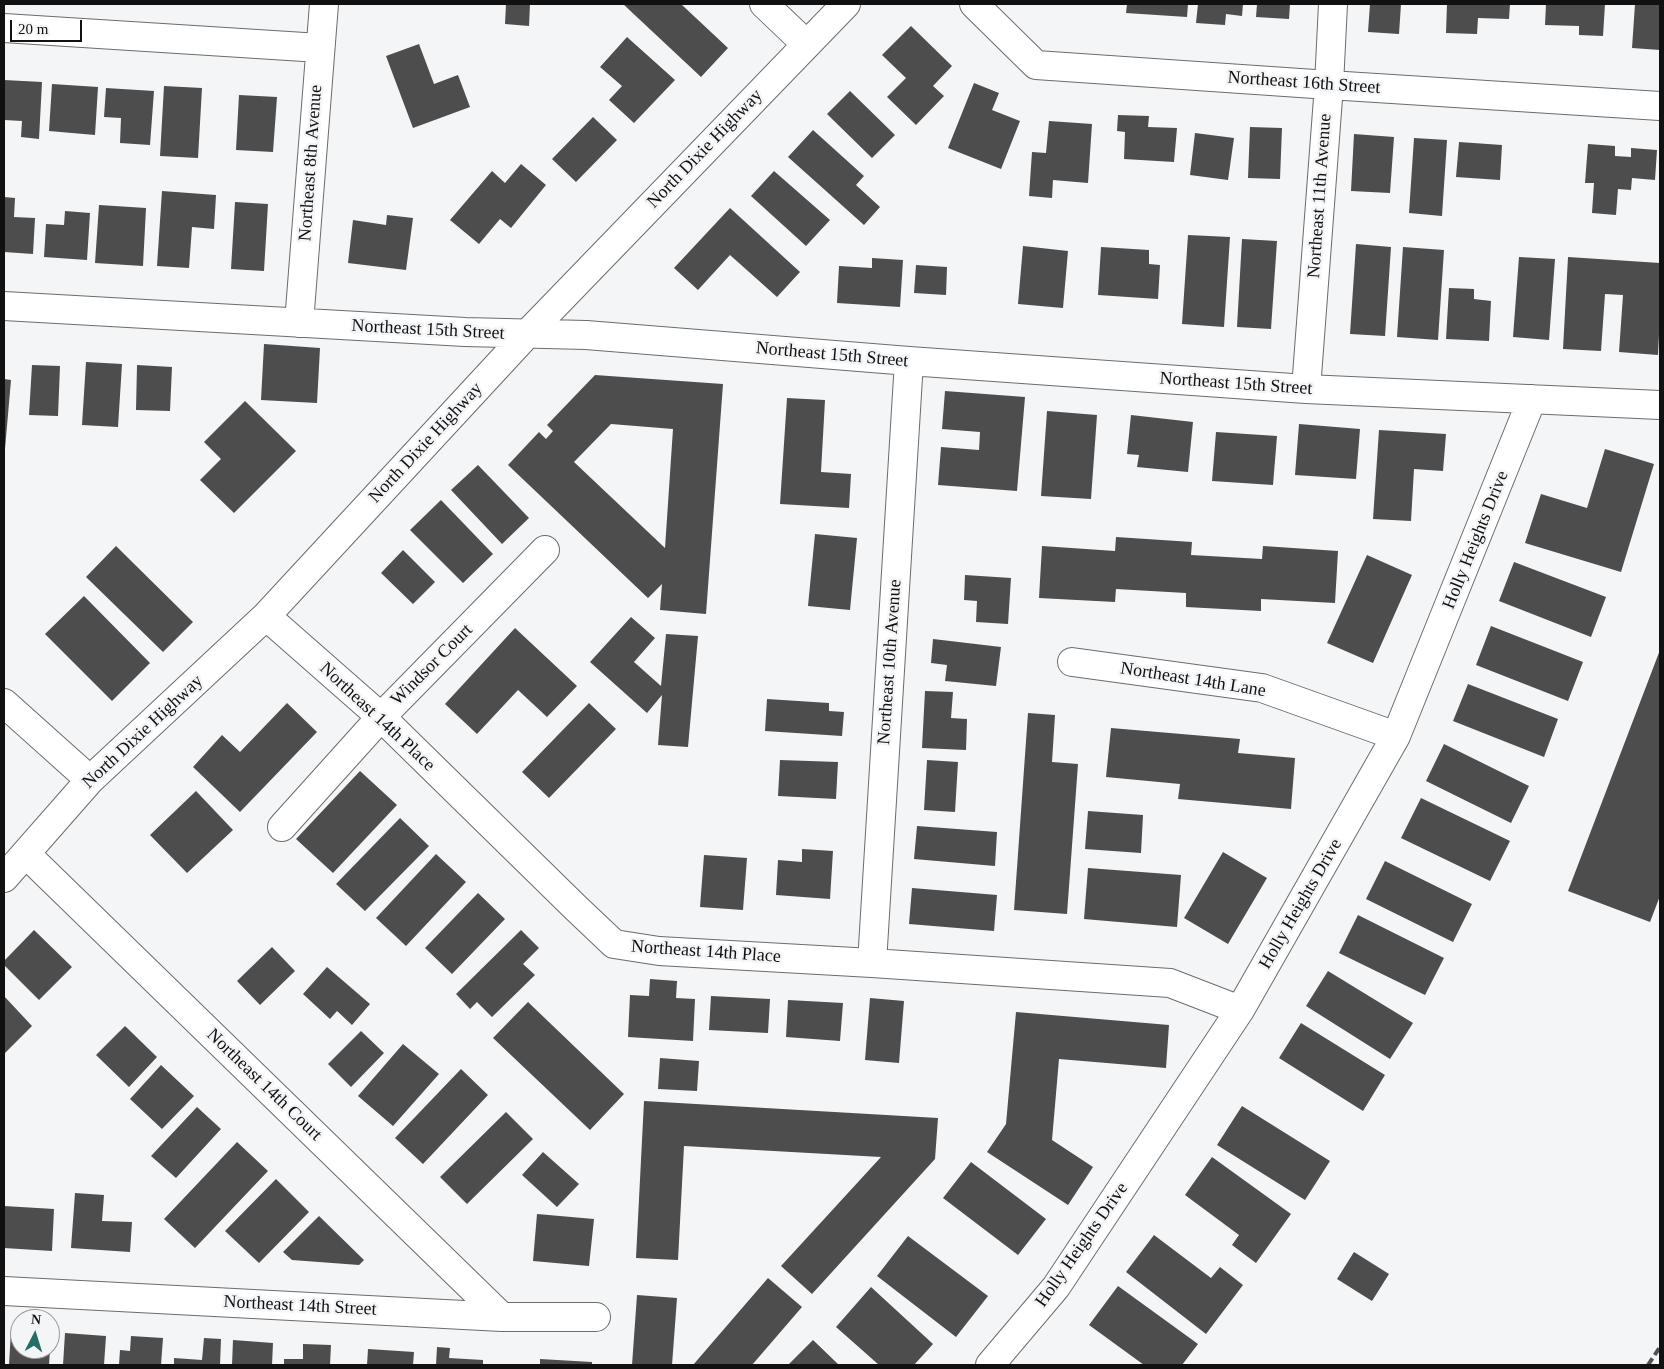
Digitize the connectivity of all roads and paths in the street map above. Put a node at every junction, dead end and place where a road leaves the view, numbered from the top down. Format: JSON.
{"nodes":[{"id":1,"x":324,"y":4,"type":"edge"},
{"id":2,"x":764,"y":4,"type":"edge"},
{"id":3,"x":846,"y":4,"type":"edge"},
{"id":4,"x":974,"y":4,"type":"edge"},
{"id":5,"x":1332,"y":4,"type":"edge"},
{"id":6,"x":4,"y":28,"type":"edge"},
{"id":7,"x":806,"y":44,"type":"junction"},
{"id":8,"x":320,"y":48,"type":"junction"},
{"id":9,"x":1329,"y":85,"type":"junction"},
{"id":10,"x":1660,"y":106,"type":"edge"},
{"id":11,"x":4,"y":306,"type":"edge"},
{"id":12,"x":299,"y":323,"type":"junction"},
{"id":13,"x":528,"y":334,"type":"junction"},
{"id":14,"x":909,"y":361,"type":"junction"},
{"id":15,"x":1306,"y":389,"type":"junction"},
{"id":16,"x":1532,"y":399,"type":"junction"},
{"id":17,"x":1660,"y":405,"type":"edge"},
{"id":18,"x":546,"y":550,"type":"dead end"},
{"id":19,"x":266,"y":616,"type":"junction"},
{"id":20,"x":1072,"y":662,"type":"dead end"},
{"id":21,"x":4,"y":703,"type":"edge"},
{"id":22,"x":381,"y":717,"type":"junction"},
{"id":23,"x":1396,"y":736,"type":"junction"},
{"id":24,"x":90,"y":780,"type":"junction"},
{"id":25,"x":282,"y":827,"type":"dead end"},
{"id":26,"x":26,"y":854,"type":"junction"},
{"id":27,"x":4,"y":878,"type":"edge"},
{"id":28,"x":872,"y":963,"type":"junction"},
{"id":29,"x":1240,"y":1010,"type":"junction"},
{"id":30,"x":4,"y":1291,"type":"edge"},
{"id":31,"x":502,"y":1317,"type":"junction"},
{"id":32,"x":596,"y":1317,"type":"dead end"},
{"id":33,"x":990,"y":1365,"type":"edge"}],
"edges":[{"from":1,"to":8,"type":"street","name":"Northeast 8th Avenue"},
{"from":2,"to":7,"type":"street"},
{"from":3,"to":7,"type":"street","name":"North Dixie Highway"},
{"from":4,"to":9,"type":"street","name":"Northeast 16th Street"},
{"from":5,"to":9,"type":"street","name":"Northeast 11th Avenue"},
{"from":6,"to":8,"type":"street"},
{"from":7,"to":13,"type":"street","name":"North Dixie Highway"},
{"from":8,"to":12,"type":"street","name":"Northeast 8th Avenue"},
{"from":9,"to":10,"type":"street","name":"Northeast 16th Street"},
{"from":9,"to":15,"type":"street","name":"Northeast 11th Avenue"},
{"from":11,"to":12,"type":"street","name":"Northeast 15th Street"},
{"from":12,"to":13,"type":"street","name":"Northeast 15th Street"},
{"from":13,"to":14,"type":"street","name":"Northeast 15th Street"},
{"from":13,"to":19,"type":"street","name":"North Dixie Highway"},
{"from":14,"to":15,"type":"street","name":"Northeast 15th Street"},
{"from":14,"to":28,"type":"street","name":"Northeast 10th Avenue"},
{"from":15,"to":16,"type":"street","name":"Northeast 15th Street"},
{"from":16,"to":17,"type":"street","name":"Northeast 15th Street"},
{"from":16,"to":23,"type":"street","name":"Holly Heights Drive"},
{"from":18,"to":22,"type":"street","name":"Windsor Court"},
{"from":19,"to":22,"type":"street","name":"Northeast 14th Place"},
{"from":19,"to":24,"type":"street","name":"North Dixie Highway"},
{"from":20,"to":23,"type":"street","name":"Northeast 14th Lane"},
{"from":21,"to":24,"type":"street"},
{"from":22,"to":25,"type":"street","name":"Windsor Court"},
{"from":22,"to":28,"type":"street","name":"Northeast 14th Place"},
{"from":23,"to":29,"type":"street","name":"Holly Heights Drive"},
{"from":24,"to":26,"type":"street","name":"North Dixie Highway"},
{"from":26,"to":27,"type":"street","name":"North Dixie Highway"},
{"from":26,"to":31,"type":"street","name":"Northeast 14th Court"},
{"from":28,"to":29,"type":"street","name":"Northeast 14th Place"},
{"from":29,"to":33,"type":"street","name":"Holly Heights Drive"},
{"from":30,"to":31,"type":"street","name":"Northeast 14th Street"},
{"from":31,"to":32,"type":"street","name":"Northeast 14th Street"}]}
